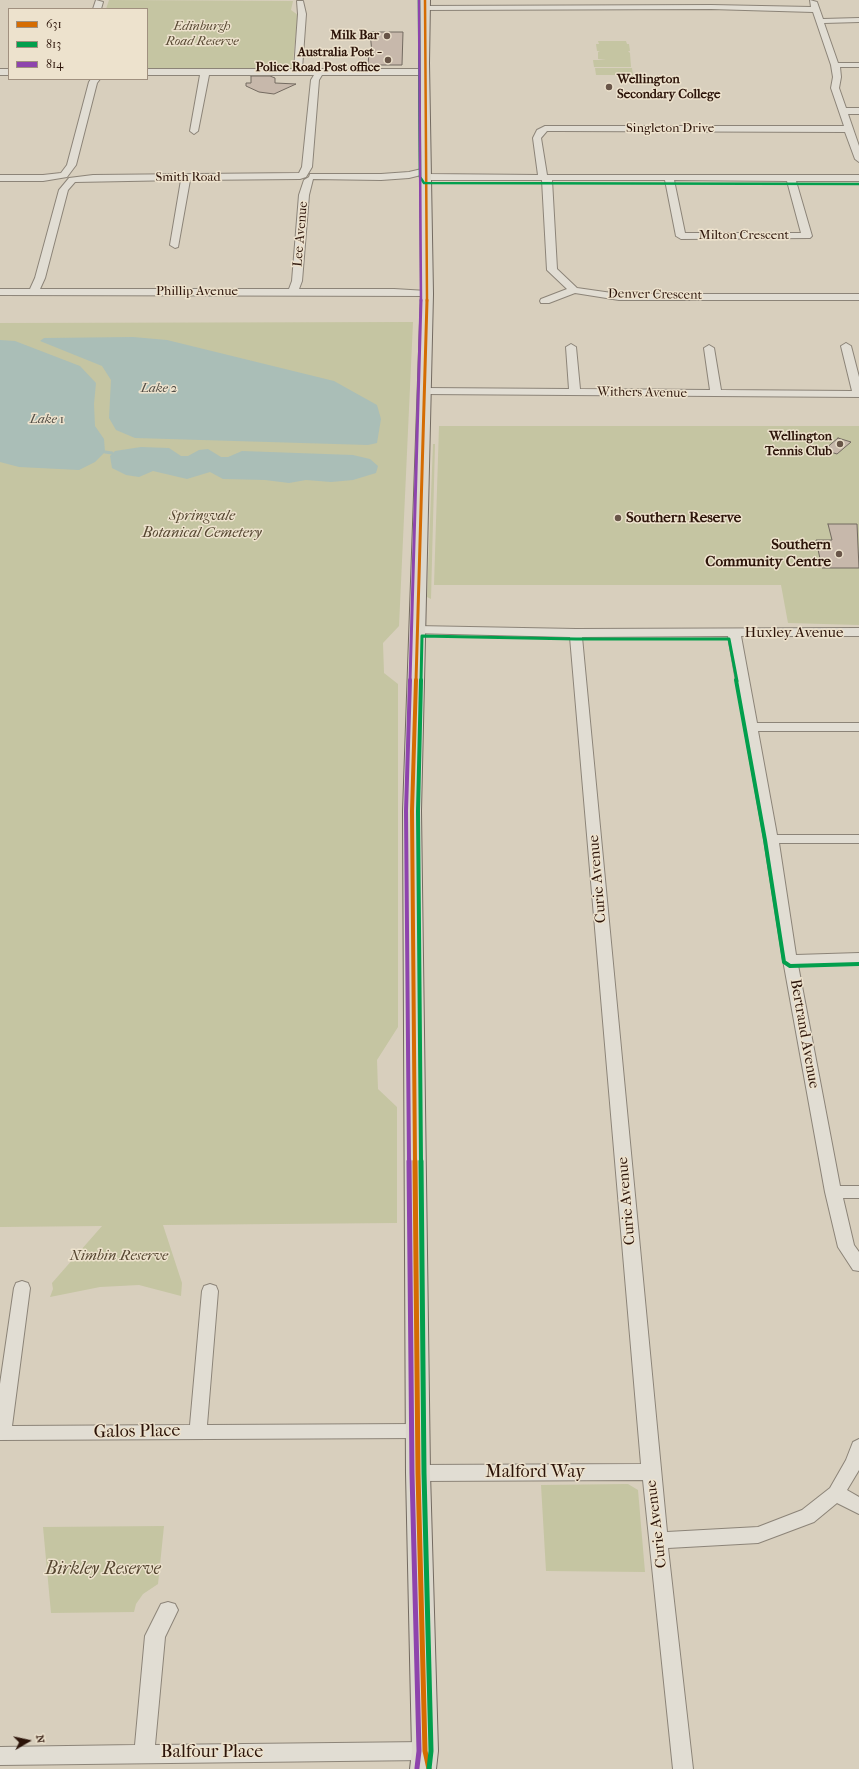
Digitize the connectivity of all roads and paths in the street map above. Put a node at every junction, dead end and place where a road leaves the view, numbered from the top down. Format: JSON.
{"nodes":[{"id":1,"x":812,"y":0,"type":"edge"},
{"id":2,"x":300,"y":3,"type":"dead end"},
{"id":3,"x":710,"y":3,"type":"edge"},
{"id":4,"x":425,"y":4,"type":"edge"},
{"id":5,"x":521,"y":4,"type":"edge"},
{"id":6,"x":615,"y":4,"type":"edge"},
{"id":7,"x":816,"y":10,"type":"junction"},
{"id":8,"x":859,"y":20,"type":"edge"},
{"id":9,"x":820,"y":21,"type":"junction"},
{"id":10,"x":835,"y":65,"type":"junction"},
{"id":11,"x":859,"y":65,"type":"edge"},
{"id":12,"x":148,"y":72,"type":"edge"},
{"id":13,"x":206,"y":72,"type":"junction"},
{"id":14,"x":298,"y":72,"type":"junction"},
{"id":15,"x":424,"y":72,"type":"junction"},
{"id":16,"x":316,"y":75,"type":"junction"},
{"id":17,"x":94,"y":80,"type":"edge"},
{"id":18,"x":844,"y":111,"type":"junction"},
{"id":19,"x":859,"y":111,"type":"edge"},
{"id":20,"x":849,"y":129,"type":"junction"},
{"id":21,"x":194,"y":131,"type":"dead end"},
{"id":22,"x":859,"y":159,"type":"edge"},
{"id":23,"x":426,"y":175,"type":"junction"},
{"id":24,"x":0,"y":178,"type":"edge"},
{"id":25,"x":68,"y":178,"type":"junction"},
{"id":26,"x":186,"y":178,"type":"junction"},
{"id":27,"x":306,"y":178,"type":"junction"},
{"id":28,"x":545,"y":178,"type":"junction"},
{"id":29,"x":669,"y":178,"type":"junction"},
{"id":30,"x":859,"y":178,"type":"edge"},
{"id":31,"x":791,"y":179,"type":"junction"},
{"id":32,"x":175,"y":245,"type":"dead end"},
{"id":33,"x":574,"y":290,"type":"junction"},
{"id":34,"x":0,"y":292,"type":"edge"},
{"id":35,"x":296,"y":292,"type":"junction"},
{"id":36,"x":426,"y":292,"type":"junction"},
{"id":37,"x":36,"y":293,"type":"junction"},
{"id":38,"x":859,"y":297,"type":"edge"},
{"id":39,"x":545,"y":301,"type":"dead end"},
{"id":40,"x":846,"y":346,"type":"dead end"},
{"id":41,"x":571,"y":347,"type":"dead end"},
{"id":42,"x":709,"y":348,"type":"dead end"},
{"id":43,"x":425,"y":391,"type":"junction"},
{"id":44,"x":575,"y":392,"type":"junction"},
{"id":45,"x":716,"y":394,"type":"junction"},
{"id":46,"x":858,"y":394,"type":"edge"},
{"id":47,"x":416,"y":630,"type":"junction"},
{"id":48,"x":859,"y":632,"type":"edge"},
{"id":49,"x":576,"y":633,"type":"junction"},
{"id":50,"x":734,"y":633,"type":"junction"},
{"id":51,"x":751,"y":727,"type":"junction"},
{"id":52,"x":859,"y":727,"type":"edge"},
{"id":53,"x":771,"y":839,"type":"junction"},
{"id":54,"x":859,"y":839,"type":"edge"},
{"id":55,"x":859,"y":958,"type":"edge"},
{"id":56,"x":790,"y":960,"type":"junction"},
{"id":57,"x":833,"y":1192,"type":"junction"},
{"id":58,"x":859,"y":1192,"type":"edge"},
{"id":59,"x":859,"y":1265,"type":"edge"},
{"id":60,"x":22,"y":1288,"type":"dead end"},
{"id":61,"x":210,"y":1290,"type":"dead end"},
{"id":62,"x":198,"y":1431,"type":"junction"},
{"id":63,"x":418,"y":1431,"type":"junction"},
{"id":64,"x":859,"y":1447,"type":"edge"},
{"id":65,"x":651,"y":1472,"type":"junction"},
{"id":66,"x":418,"y":1473,"type":"junction"},
{"id":67,"x":836,"y":1493,"type":"junction"},
{"id":68,"x":859,"y":1506,"type":"edge"},
{"id":69,"x":660,"y":1540,"type":"junction"},
{"id":70,"x":168,"y":1610,"type":"dead end"},
{"id":71,"x":144,"y":1754,"type":"junction"},
{"id":72,"x":0,"y":1756,"type":"edge"},
{"id":73,"x":426,"y":1763,"type":"edge"},
{"id":74,"x":683,"y":1769,"type":"edge"}],
"edges":[{"from":1,"to":7,"type":"street"},
{"from":2,"to":14,"type":"street"},
{"from":3,"to":6,"type":"street"},
{"from":3,"to":7,"type":"street"},
{"from":4,"to":5,"type":"street"},
{"from":4,"to":15,"type":"main road"},
{"from":5,"to":6,"type":"street"},
{"from":7,"to":9,"type":"street"},
{"from":8,"to":9,"type":"street"},
{"from":9,"to":10,"type":"street"},
{"from":10,"to":11,"type":"street"},
{"from":10,"to":18,"type":"street"},
{"from":12,"to":13,"type":"street"},
{"from":13,"to":14,"type":"street"},
{"from":13,"to":21,"type":"street"},
{"from":14,"to":16,"type":"street"},
{"from":15,"to":16,"type":"street"},
{"from":15,"to":23,"type":"main road"},
{"from":16,"to":27,"type":"street","name":"Lee Avenue"},
{"from":17,"to":25,"type":"street"},
{"from":18,"to":19,"type":"street"},
{"from":18,"to":20,"type":"street"},
{"from":20,"to":22,"type":"street"},
{"from":20,"to":28,"type":"street","name":"Singleton Drive"},
{"from":23,"to":27,"type":"street","name":"Smith Road"},
{"from":23,"to":28,"type":"street","name":"Smith Road"},
{"from":23,"to":36,"type":"main road"},
{"from":24,"to":25,"type":"street","name":"Smith Road"},
{"from":25,"to":26,"type":"street","name":"Smith Road"},
{"from":25,"to":37,"type":"street"},
{"from":26,"to":27,"type":"street","name":"Smith Road"},
{"from":26,"to":32,"type":"street"},
{"from":27,"to":35,"type":"street","name":"Lee Avenue"},
{"from":28,"to":29,"type":"street","name":"Smith Road"},
{"from":28,"to":33,"type":"street"},
{"from":29,"to":31,"type":"street","name":"Smith Road"},
{"from":29,"to":31,"type":"street","name":"Milton Crescent"},
{"from":30,"to":31,"type":"street","name":"Smith Road"},
{"from":33,"to":38,"type":"street","name":"Denver Crescent"},
{"from":33,"to":39,"type":"street"},
{"from":34,"to":37,"type":"street","name":"Phillip Avenue"},
{"from":35,"to":36,"type":"street","name":"Phillip Avenue"},
{"from":35,"to":37,"type":"street","name":"Phillip Avenue"},
{"from":36,"to":43,"type":"main road"},
{"from":40,"to":46,"type":"street"},
{"from":41,"to":44,"type":"street"},
{"from":42,"to":45,"type":"street"},
{"from":43,"to":44,"type":"street","name":"Withers Avenue"},
{"from":43,"to":47,"type":"main road"},
{"from":44,"to":45,"type":"street","name":"Withers Avenue"},
{"from":45,"to":46,"type":"street","name":"Withers Avenue"},
{"from":47,"to":49,"type":"street","name":"Huxley Avenue"},
{"from":47,"to":63,"type":"main road"},
{"from":48,"to":50,"type":"street","name":"Huxley Avenue"},
{"from":49,"to":50,"type":"street","name":"Huxley Avenue"},
{"from":49,"to":65,"type":"street","name":"Curie Avenue"},
{"from":50,"to":51,"type":"street","name":"Bertrand Avenue"},
{"from":51,"to":52,"type":"street"},
{"from":51,"to":53,"type":"street","name":"Bertrand Avenue"},
{"from":53,"to":54,"type":"street"},
{"from":53,"to":56,"type":"street","name":"Bertrand Avenue"},
{"from":55,"to":56,"type":"street"},
{"from":56,"to":57,"type":"street","name":"Bertrand Avenue"},
{"from":57,"to":58,"type":"street"},
{"from":57,"to":59,"type":"street","name":"Bertrand Avenue"},
{"from":60,"to":62,"type":"street","name":"Galos Place"},
{"from":61,"to":62,"type":"street"},
{"from":62,"to":63,"type":"street","name":"Galos Place"},
{"from":63,"to":66,"type":"main road"},
{"from":64,"to":67,"type":"street"},
{"from":65,"to":66,"type":"street","name":"Malford Way"},
{"from":65,"to":69,"type":"street","name":"Curie Avenue"},
{"from":66,"to":73,"type":"main road"},
{"from":67,"to":68,"type":"street"},
{"from":67,"to":69,"type":"street"},
{"from":69,"to":74,"type":"street","name":"Curie Avenue"},
{"from":70,"to":71,"type":"street"},
{"from":71,"to":72,"type":"street","name":"Balfour Place"},
{"from":71,"to":73,"type":"street","name":"Balfour Place"}]}
